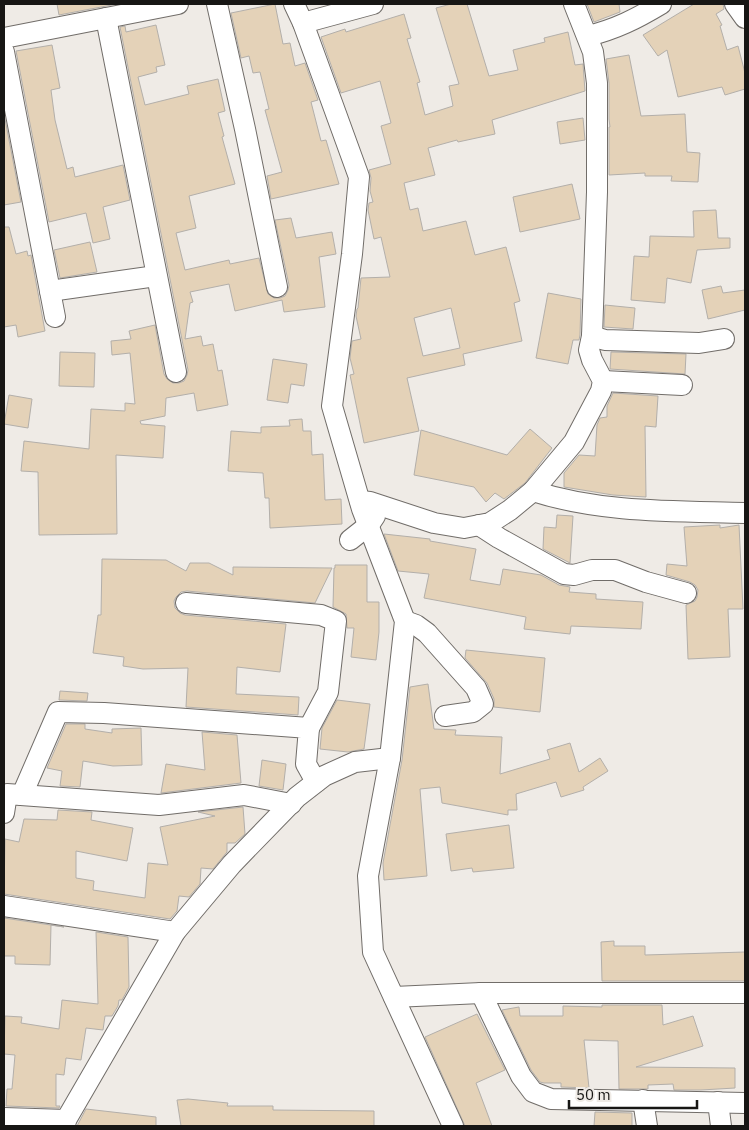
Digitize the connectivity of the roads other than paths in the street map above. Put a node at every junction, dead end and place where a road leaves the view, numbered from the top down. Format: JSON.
{"nodes":[{"id":1,"x":178,"y":4,"type":"edge"},
{"id":2,"x":217,"y":4,"type":"edge"},
{"id":3,"x":294,"y":4,"type":"edge"},
{"id":4,"x":373,"y":4,"type":"edge"},
{"id":5,"x":574,"y":4,"type":"edge"},
{"id":6,"x":661,"y":4,"type":"edge"},
{"id":7,"x":735,"y":4,"type":"edge"},
{"id":8,"x":106,"y":18,"type":"junction"},
{"id":9,"x":745,"y":18,"type":"edge"},
{"id":10,"x":303,"y":24,"type":"junction"},
{"id":11,"x":588,"y":36,"type":"junction"},
{"id":12,"x":4,"y":38,"type":"edge"},
{"id":13,"x":4,"y":52,"type":"edge"},
{"id":14,"x":156,"y":276,"type":"junction"},
{"id":15,"x":277,"y":287,"type":"dead end"},
{"id":16,"x":50,"y":291,"type":"junction"},
{"id":17,"x":55,"y":317,"type":"dead end"},
{"id":18,"x":592,"y":336,"type":"junction"},
{"id":19,"x":724,"y":339,"type":"dead end"},
{"id":20,"x":176,"y":372,"type":"dead end"},
{"id":21,"x":603,"y":380,"type":"junction"},
{"id":22,"x":682,"y":386,"type":"dead end"},
{"id":23,"x":533,"y":491,"type":"junction"},
{"id":24,"x":360,"y":501,"type":"junction"},
{"id":25,"x":381,"y":506,"type":"junction"},
{"id":26,"x":745,"y":513,"type":"edge"},
{"id":27,"x":368,"y":525,"type":"junction"},
{"id":28,"x":479,"y":525,"type":"junction"},
{"id":29,"x":350,"y":540,"type":"dead end"},
{"id":30,"x":686,"y":592,"type":"dead end"},
{"id":31,"x":186,"y":603,"type":"dead end"},
{"id":32,"x":405,"y":621,"type":"junction"},
{"id":33,"x":445,"y":716,"type":"dead end"},
{"id":34,"x":309,"y":728,"type":"junction"},
{"id":35,"x":390,"y":758,"type":"junction"},
{"id":36,"x":316,"y":782,"type":"junction"},
{"id":37,"x":22,"y":795,"type":"junction"},
{"id":38,"x":291,"y":804,"type":"junction"},
{"id":39,"x":4,"y":813,"type":"edge"},
{"id":40,"x":4,"y":906,"type":"edge"},
{"id":41,"x":175,"y":932,"type":"junction"},
{"id":42,"x":480,"y":993,"type":"junction"},
{"id":43,"x":745,"y":993,"type":"edge"},
{"id":44,"x":394,"y":998,"type":"junction"},
{"id":45,"x":643,"y":1100,"type":"junction"},
{"id":46,"x":718,"y":1102,"type":"junction"},
{"id":47,"x":745,"y":1103,"type":"edge"},
{"id":48,"x":4,"y":1118,"type":"edge"},
{"id":49,"x":65,"y":1123,"type":"edge"},
{"id":50,"x":453,"y":1126,"type":"edge"},
{"id":51,"x":647,"y":1126,"type":"edge"},
{"id":52,"x":721,"y":1126,"type":"edge"}],
"edges":[{"from":1,"to":8,"type":"street"},
{"from":2,"to":15,"type":"street"},
{"from":3,"to":10,"type":"street"},
{"from":4,"to":10,"type":"street"},
{"from":5,"to":11,"type":"street"},
{"from":6,"to":11,"type":"street"},
{"from":7,"to":9,"type":"street"},
{"from":8,"to":12,"type":"street"},
{"from":8,"to":14,"type":"street"},
{"from":10,"to":24,"type":"street"},
{"from":11,"to":18,"type":"street"},
{"from":13,"to":16,"type":"street"},
{"from":14,"to":16,"type":"street"},
{"from":14,"to":20,"type":"street"},
{"from":16,"to":17,"type":"street"},
{"from":18,"to":19,"type":"street"},
{"from":18,"to":21,"type":"street"},
{"from":21,"to":22,"type":"street"},
{"from":21,"to":23,"type":"street"},
{"from":23,"to":26,"type":"street"},
{"from":23,"to":28,"type":"street"},
{"from":24,"to":25,"type":"street"},
{"from":24,"to":27,"type":"street"},
{"from":25,"to":27,"type":"street"},
{"from":25,"to":28,"type":"street"},
{"from":27,"to":29,"type":"street"},
{"from":27,"to":32,"type":"street"},
{"from":28,"to":30,"type":"street"},
{"from":31,"to":34,"type":"street"},
{"from":32,"to":33,"type":"street"},
{"from":32,"to":35,"type":"street"},
{"from":34,"to":36,"type":"street"},
{"from":34,"to":37,"type":"street"},
{"from":35,"to":36,"type":"street"},
{"from":35,"to":44,"type":"street"},
{"from":36,"to":38,"type":"street"},
{"from":37,"to":38,"type":"street"},
{"from":37,"to":39,"type":"street"},
{"from":38,"to":41,"type":"street"},
{"from":40,"to":41,"type":"street"},
{"from":41,"to":49,"type":"street"},
{"from":42,"to":43,"type":"street"},
{"from":42,"to":44,"type":"street"},
{"from":42,"to":45,"type":"street"},
{"from":44,"to":50,"type":"street"},
{"from":45,"to":46,"type":"street"},
{"from":45,"to":51,"type":"street"},
{"from":46,"to":47,"type":"street"},
{"from":46,"to":52,"type":"street"},
{"from":48,"to":49,"type":"street"}]}
